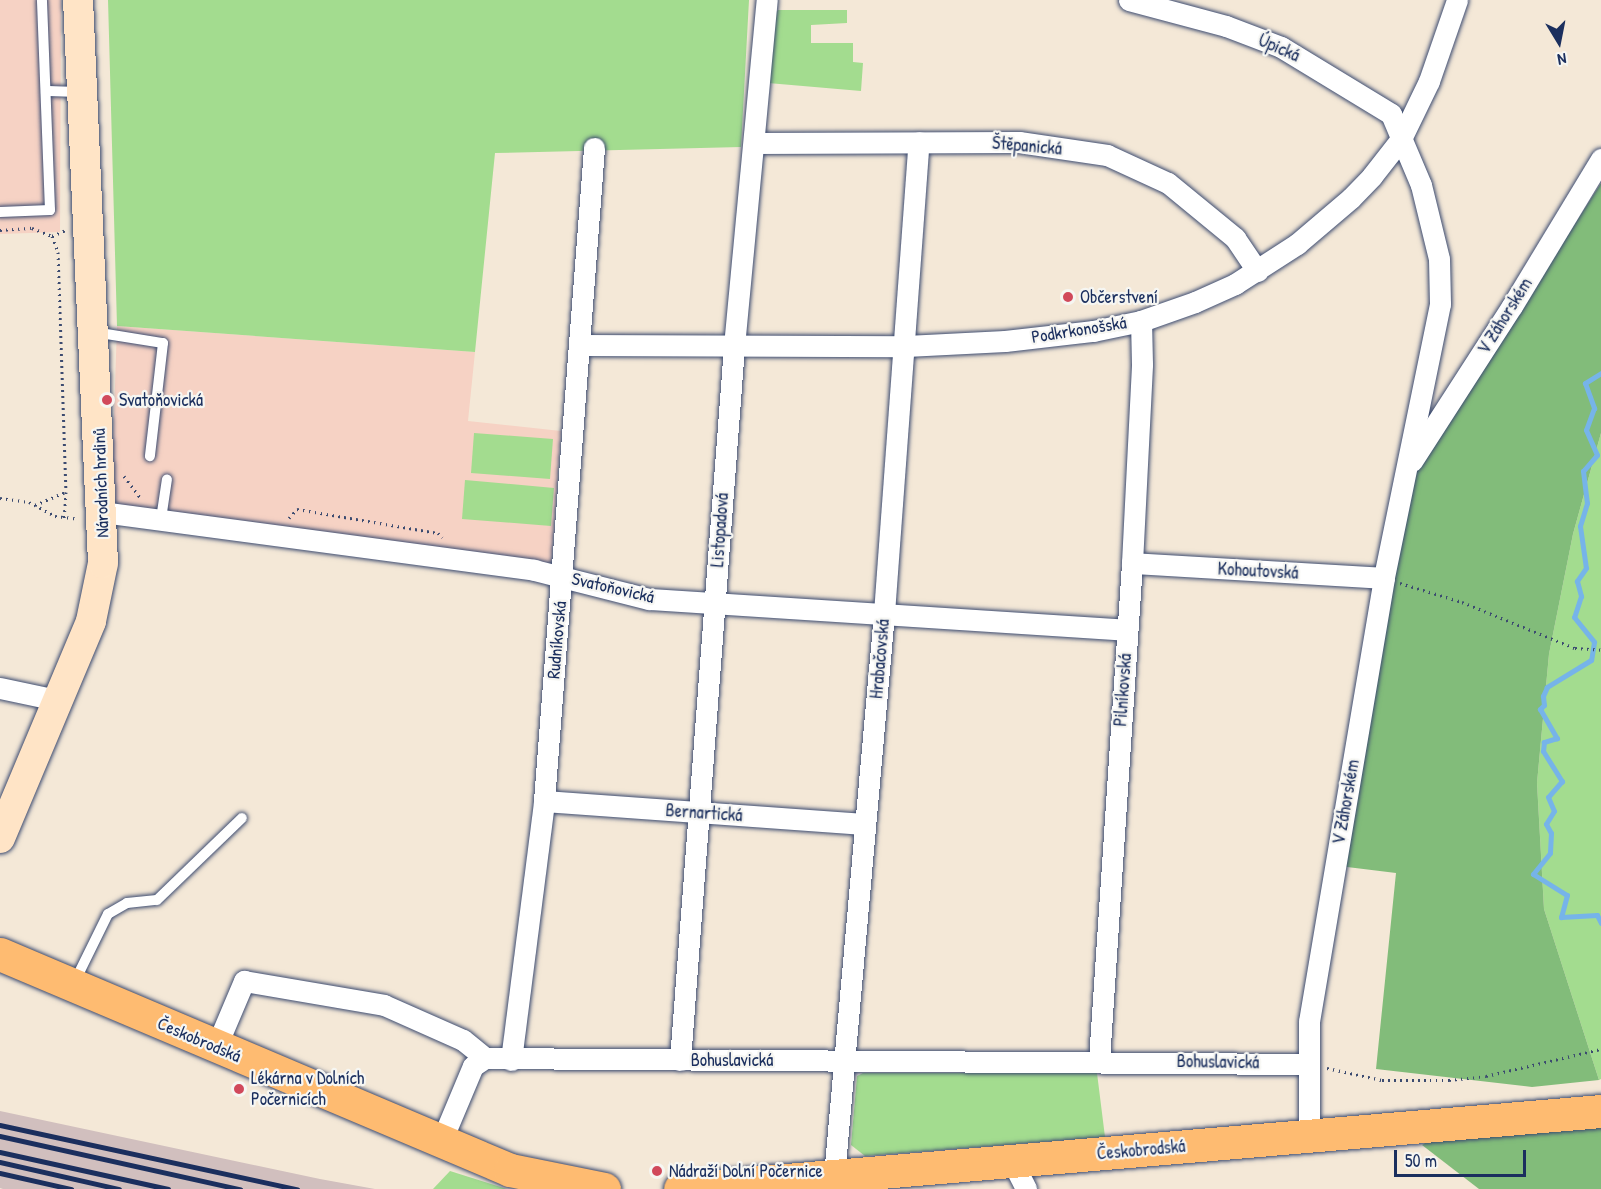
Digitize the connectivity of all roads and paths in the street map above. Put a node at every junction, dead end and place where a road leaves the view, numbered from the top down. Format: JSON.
{"nodes":[{"id":1,"x":42,"y":0,"type":"edge"},
{"id":2,"x":78,"y":0,"type":"edge"},
{"id":3,"x":767,"y":0,"type":"edge"},
{"id":4,"x":1129,"y":0,"type":"edge"},
{"id":5,"x":1457,"y":0,"type":"edge"},
{"id":6,"x":46,"y":91,"type":"junction"},
{"id":7,"x":81,"y":92,"type":"junction"},
{"id":8,"x":1401,"y":140,"type":"junction"},
{"id":9,"x":919,"y":142,"type":"junction"},
{"id":10,"x":754,"y":143,"type":"junction"},
{"id":11,"x":594,"y":148,"type":"dead end"},
{"id":12,"x":1601,"y":159,"type":"edge"},
{"id":13,"x":0,"y":212,"type":"edge"},
{"id":14,"x":70,"y":228,"type":"dead end"},
{"id":15,"x":0,"y":230,"type":"edge"},
{"id":16,"x":52,"y":236,"type":"junction"},
{"id":17,"x":1257,"y":271,"type":"junction"},
{"id":18,"x":1141,"y":321,"type":"junction"},
{"id":19,"x":93,"y":332,"type":"junction"},
{"id":20,"x":581,"y":345,"type":"junction"},
{"id":21,"x":734,"y":346,"type":"junction"},
{"id":22,"x":906,"y":346,"type":"junction"},
{"id":23,"x":150,"y":456,"type":"dead end"},
{"id":24,"x":123,"y":465,"type":"dead end"},
{"id":25,"x":1405,"y":471,"type":"junction"},
{"id":26,"x":166,"y":479,"type":"dead end"},
{"id":27,"x":66,"y":492,"type":"junction"},
{"id":28,"x":0,"y":498,"type":"edge"},
{"id":29,"x":35,"y":505,"type":"junction"},
{"id":30,"x":153,"y":511,"type":"junction"},
{"id":31,"x":92,"y":516,"type":"junction"},
{"id":32,"x":64,"y":518,"type":"junction"},
{"id":33,"x":1132,"y":563,"type":"junction"},
{"id":34,"x":562,"y":576,"type":"junction"},
{"id":35,"x":1384,"y":578,"type":"junction"},
{"id":36,"x":715,"y":602,"type":"junction"},
{"id":37,"x":884,"y":613,"type":"junction"},
{"id":38,"x":1127,"y":630,"type":"junction"},
{"id":39,"x":1601,"y":650,"type":"edge"},
{"id":40,"x":0,"y":688,"type":"edge"},
{"id":41,"x":57,"y":700,"type":"junction"},
{"id":42,"x":544,"y":801,"type":"junction"},
{"id":43,"x":699,"y":813,"type":"junction"},
{"id":44,"x":242,"y":818,"type":"dead end"},
{"id":45,"x":864,"y":825,"type":"junction"},
{"id":46,"x":0,"y":838,"type":"edge"},
{"id":47,"x":0,"y":954,"type":"edge"},
{"id":48,"x":73,"y":986,"type":"junction"},
{"id":49,"x":216,"y":1047,"type":"junction"},
{"id":50,"x":1601,"y":1049,"type":"edge"},
{"id":51,"x":485,"y":1058,"type":"junction"},
{"id":52,"x":842,"y":1059,"type":"junction"},
{"id":53,"x":511,"y":1060,"type":"junction"},
{"id":54,"x":680,"y":1060,"type":"junction"},
{"id":55,"x":1099,"y":1060,"type":"junction"},
{"id":56,"x":1307,"y":1064,"type":"junction"},
{"id":57,"x":1601,"y":1111,"type":"edge"},
{"id":58,"x":1309,"y":1136,"type":"junction"},
{"id":59,"x":441,"y":1142,"type":"junction"},
{"id":60,"x":1019,"y":1175,"type":"edge"},
{"id":61,"x":834,"y":1176,"type":"junction"},
{"id":62,"x":604,"y":1189,"type":"edge"},
{"id":63,"x":680,"y":1189,"type":"edge"}],
"edges":[{"from":1,"to":6,"type":"lane"},
{"from":2,"to":7,"type":"street","name":"Národních hrdinů"},
{"from":3,"to":10,"type":"street","name":"Listopadová"},
{"from":4,"to":8,"type":"street","name":"Úpická"},
{"from":5,"to":8,"type":"street","name":"Podkrkonošská"},
{"from":6,"to":7,"type":"lane"},
{"from":6,"to":13,"type":"lane"},
{"from":7,"to":19,"type":"street","name":"Národních hrdinů"},
{"from":8,"to":17,"type":"street","name":"Podkrkonošská"},
{"from":8,"to":25,"type":"street","name":"V Záhorském"},
{"from":9,"to":10,"type":"street","name":"Štěpanická"},
{"from":9,"to":17,"type":"street","name":"Štěpanická"},
{"from":9,"to":22,"type":"street","name":"Hrabačovská"},
{"from":10,"to":21,"type":"street","name":"Listopadová"},
{"from":11,"to":20,"type":"street","name":"Rudníkovská"},
{"from":12,"to":25,"type":"street","name":"V Záhorském"},
{"from":14,"to":16,"type":"path"},
{"from":15,"to":16,"type":"path"},
{"from":16,"to":27,"type":"path"},
{"from":17,"to":18,"type":"street","name":"Podkrkonošská"},
{"from":18,"to":22,"type":"street","name":"Podkrkonošská"},
{"from":18,"to":33,"type":"street","name":"Pilníkovská"},
{"from":19,"to":23,"type":"lane"},
{"from":19,"to":31,"type":"street","name":"Národních hrdinů"},
{"from":20,"to":21,"type":"street","name":"Podkrkonošská"},
{"from":20,"to":34,"type":"street","name":"Rudníkovská"},
{"from":21,"to":22,"type":"street","name":"Podkrkonošská"},
{"from":21,"to":36,"type":"street","name":"Listopadová"},
{"from":22,"to":37,"type":"street","name":"Hrabačovská"},
{"from":24,"to":30,"type":"path"},
{"from":25,"to":35,"type":"street","name":"V Záhorském"},
{"from":26,"to":30,"type":"lane"},
{"from":27,"to":29,"type":"path"},
{"from":27,"to":32,"type":"path"},
{"from":28,"to":29,"type":"path"},
{"from":29,"to":32,"type":"path"},
{"from":30,"to":31,"type":"street","name":"Svatoňovická"},
{"from":30,"to":34,"type":"street","name":"Svatoňovická"},
{"from":31,"to":32,"type":"path"},
{"from":31,"to":41,"type":"street","name":"Národních hrdinů"},
{"from":33,"to":35,"type":"street","name":"Kohoutovská"},
{"from":33,"to":38,"type":"street","name":"Pilníkovská"},
{"from":34,"to":36,"type":"street","name":"Svatoňovická"},
{"from":34,"to":42,"type":"street","name":"Rudníkovská"},
{"from":35,"to":39,"type":"path"},
{"from":35,"to":56,"type":"street","name":"V Záhorském"},
{"from":36,"to":37,"type":"street","name":"Svatoňovická"},
{"from":36,"to":43,"type":"street","name":"Listopadová"},
{"from":37,"to":38,"type":"street","name":"Svatoňovická"},
{"from":37,"to":45,"type":"street","name":"Hrabačovská"},
{"from":38,"to":55,"type":"street","name":"Pilníkovská"},
{"from":40,"to":41,"type":"street"},
{"from":41,"to":46,"type":"street","name":"Národních hrdinů"},
{"from":42,"to":43,"type":"street","name":"Bernartická"},
{"from":42,"to":53,"type":"street","name":"Rudníkovská"},
{"from":43,"to":45,"type":"street","name":"Bernartická"},
{"from":43,"to":54,"type":"street","name":"Listopadová"},
{"from":44,"to":48,"type":"lane"},
{"from":45,"to":52,"type":"street","name":"Hrabačovská"},
{"from":47,"to":48,"type":"main road","name":"Českobrodská"},
{"from":48,"to":49,"type":"main road","name":"Českobrodská"},
{"from":49,"to":51,"type":"street"},
{"from":49,"to":59,"type":"main road","name":"Českobrodská"},
{"from":50,"to":56,"type":"path"},
{"from":51,"to":53,"type":"street","name":"Bohuslavická"},
{"from":51,"to":59,"type":"street"},
{"from":52,"to":54,"type":"street","name":"Bohuslavická"},
{"from":52,"to":55,"type":"street","name":"Bohuslavická"},
{"from":52,"to":61,"type":"street","name":"Hrabačovská"},
{"from":53,"to":54,"type":"street","name":"Bohuslavická"},
{"from":55,"to":56,"type":"street","name":"Bohuslavická"},
{"from":56,"to":58,"type":"street","name":"V Záhorském"},
{"from":57,"to":58,"type":"main road","name":"Českobrodská"},
{"from":58,"to":60,"type":"main road","name":"Českobrodská"},
{"from":59,"to":62,"type":"main road","name":"Českobrodská"},
{"from":60,"to":61,"type":"main road","name":"Českobrodská"},
{"from":61,"to":63,"type":"main road","name":"Českobrodská"}]}
